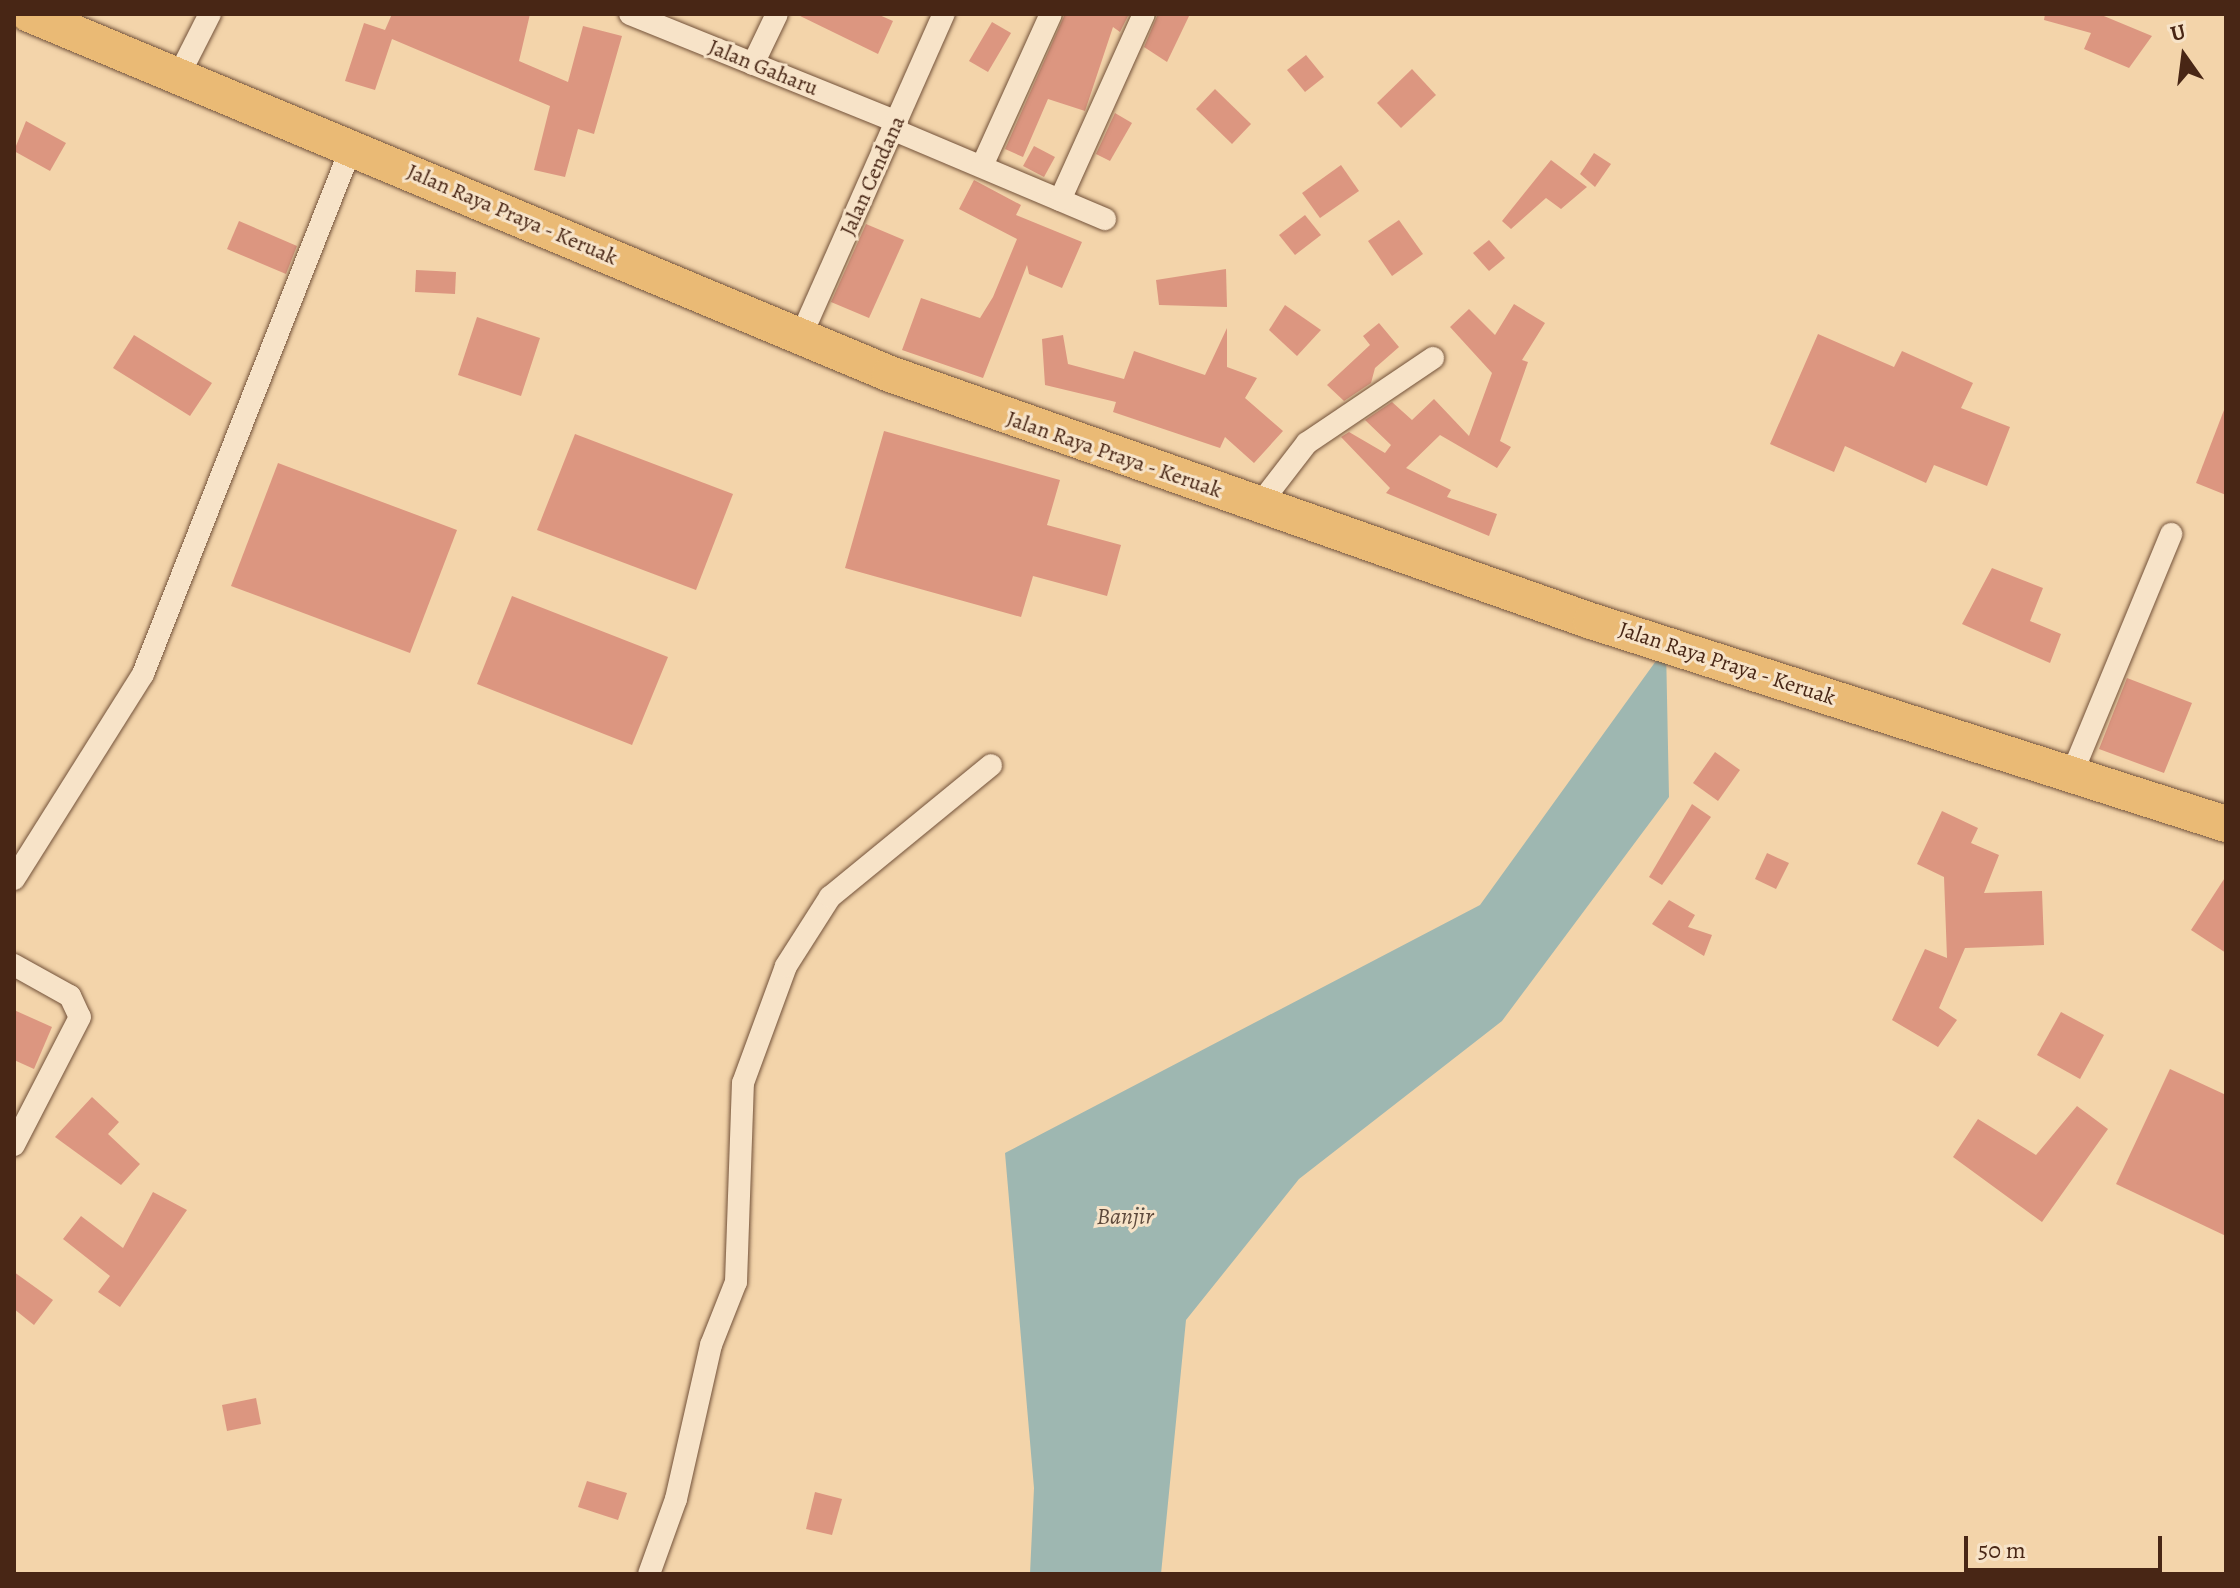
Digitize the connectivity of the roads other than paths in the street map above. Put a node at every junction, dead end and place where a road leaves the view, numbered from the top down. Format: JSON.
{"nodes":[{"id":1,"x":29,"y":14,"type":"edge"},
{"id":2,"x":210,"y":14,"type":"edge"},
{"id":3,"x":630,"y":14,"type":"edge"},
{"id":4,"x":777,"y":14,"type":"edge"},
{"id":5,"x":944,"y":14,"type":"edge"},
{"id":6,"x":1051,"y":14,"type":"edge"},
{"id":7,"x":1144,"y":14,"type":"edge"},
{"id":8,"x":753,"y":64,"type":"junction"},
{"id":9,"x":179,"y":75,"type":"junction"},
{"id":10,"x":896,"y":126,"type":"junction"},
{"id":11,"x":351,"y":148,"type":"junction"},
{"id":12,"x":982,"y":166,"type":"junction"},
{"id":13,"x":1060,"y":200,"type":"junction"},
{"id":14,"x":1105,"y":219,"type":"dead end"},
{"id":15,"x":801,"y":336,"type":"junction"},
{"id":16,"x":1433,"y":358,"type":"dead end"},
{"id":17,"x":1259,"y":505,"type":"junction"},
{"id":18,"x":2171,"y":534,"type":"dead end"},
{"id":19,"x":991,"y":765,"type":"dead end"},
{"id":20,"x":2071,"y":776,"type":"junction"},
{"id":21,"x":2226,"y":824,"type":"edge"},
{"id":22,"x":14,"y":879,"type":"edge"},
{"id":23,"x":14,"y":965,"type":"edge"},
{"id":24,"x":14,"y":1145,"type":"edge"},
{"id":25,"x":649,"y":1574,"type":"edge"}],
"edges":[{"from":1,"to":9,"type":"main road","name":"Jalan Raya Praya - Keruak"},
{"from":2,"to":9,"type":"street"},
{"from":3,"to":8,"type":"street","name":"Jalan Gaharu"},
{"from":4,"to":8,"type":"street"},
{"from":5,"to":10,"type":"street","name":"Jalan Cendana"},
{"from":6,"to":12,"type":"street"},
{"from":7,"to":13,"type":"street"},
{"from":8,"to":10,"type":"street","name":"Jalan Gaharu"},
{"from":9,"to":11,"type":"main road","name":"Jalan Raya Praya - Keruak"},
{"from":10,"to":12,"type":"street","name":"Jalan Gaharu"},
{"from":10,"to":15,"type":"street","name":"Jalan Cendana"},
{"from":11,"to":15,"type":"main road","name":"Jalan Raya Praya - Keruak"},
{"from":11,"to":22,"type":"street"},
{"from":12,"to":13,"type":"street","name":"Jalan Gaharu"},
{"from":13,"to":14,"type":"street","name":"Jalan Gaharu"},
{"from":15,"to":17,"type":"main road","name":"Jalan Raya Praya - Keruak"},
{"from":16,"to":17,"type":"street"},
{"from":17,"to":20,"type":"main road","name":"Jalan Raya Praya - Keruak"},
{"from":18,"to":20,"type":"street"},
{"from":19,"to":25,"type":"street"},
{"from":20,"to":21,"type":"main road","name":"Jalan Raya Praya - Keruak"},
{"from":23,"to":24,"type":"street"}]}
